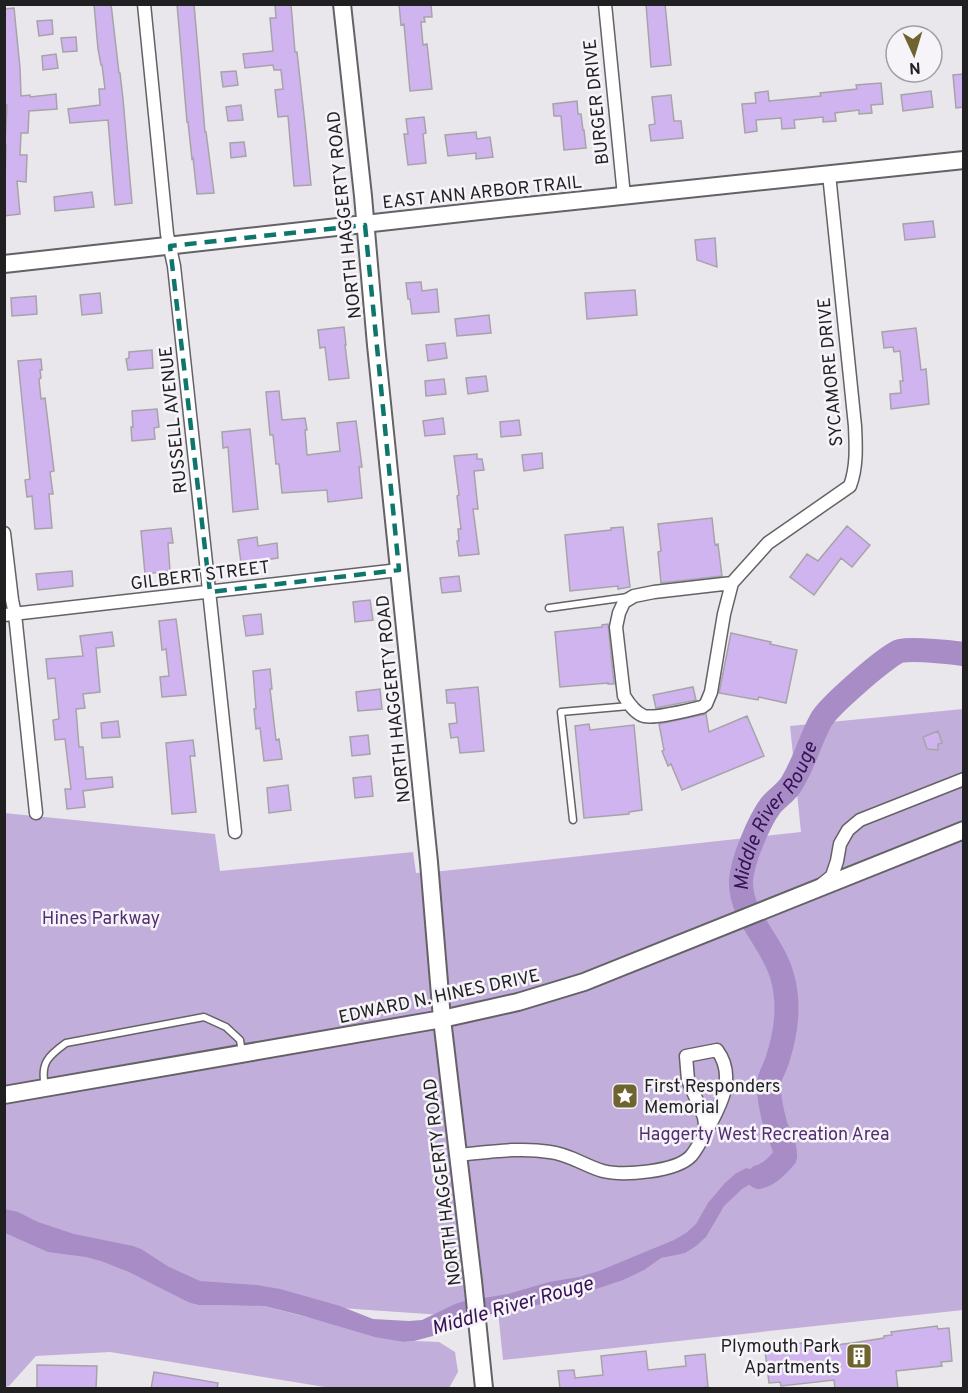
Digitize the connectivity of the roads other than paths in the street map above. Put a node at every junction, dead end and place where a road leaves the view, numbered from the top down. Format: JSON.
{"nodes":[{"id":1,"x":144,"y":4,"type":"edge"},
{"id":2,"x":342,"y":4,"type":"edge"},
{"id":3,"x":605,"y":4,"type":"edge"},
{"id":4,"x":963,"y":160,"type":"edge"},
{"id":5,"x":829,"y":174,"type":"junction"},
{"id":6,"x":624,"y":196,"type":"junction"},
{"id":7,"x":365,"y":225,"type":"junction"},
{"id":8,"x":170,"y":246,"type":"junction"},
{"id":9,"x":4,"y":264,"type":"edge"},
{"id":10,"x":4,"y":533,"type":"edge"},
{"id":11,"x":399,"y":570,"type":"junction"},
{"id":12,"x":732,"y":583,"type":"junction"},
{"id":13,"x":210,"y":592,"type":"junction"},
{"id":14,"x":634,"y":596,"type":"junction"},
{"id":15,"x":549,"y":608,"type":"dead end"},
{"id":16,"x":10,"y":615,"type":"edge"},
{"id":17,"x":630,"y":706,"type":"junction"},
{"id":18,"x":963,"y":779,"type":"edge"},
{"id":19,"x":36,"y":813,"type":"dead end"},
{"id":20,"x":573,"y":820,"type":"dead end"},
{"id":21,"x":963,"y":830,"type":"edge"},
{"id":22,"x":234,"y":832,"type":"dead end"},
{"id":23,"x":815,"y":890,"type":"junction"},
{"id":24,"x":442,"y":1019,"type":"junction"},
{"id":25,"x":242,"y":1054,"type":"junction"},
{"id":26,"x":45,"y":1088,"type":"junction"},
{"id":27,"x":4,"y":1095,"type":"edge"},
{"id":28,"x":706,"y":1132,"type":"junction"},
{"id":29,"x":458,"y":1155,"type":"junction"},
{"id":30,"x":484,"y":1389,"type":"edge"}],
"edges":[{"from":1,"to":8,"type":"street","name":"RUSSELL AVENUE"},
{"from":2,"to":7,"type":"street","name":"NORTH HAGGERTY ROAD"},
{"from":3,"to":6,"type":"street","name":"BURGER DRIVE"},
{"from":4,"to":5,"type":"street","name":"EAST ANN ARBOR TRAIL"},
{"from":5,"to":6,"type":"street","name":"EAST ANN ARBOR TRAIL"},
{"from":5,"to":12,"type":"street","name":"SYCAMORE DRIVE"},
{"from":6,"to":7,"type":"street","name":"EAST ANN ARBOR TRAIL"},
{"from":7,"to":8,"type":"street","name":"EAST ANN ARBOR TRAIL"},
{"from":7,"to":11,"type":"street","name":"NORTH HAGGERTY ROAD"},
{"from":8,"to":9,"type":"street","name":"EAST ANN ARBOR TRAIL"},
{"from":8,"to":13,"type":"street","name":"RUSSELL AVENUE"},
{"from":10,"to":16,"type":"street"},
{"from":11,"to":13,"type":"street","name":"GILBERT STREET"},
{"from":11,"to":24,"type":"street","name":"NORTH HAGGERTY ROAD"},
{"from":12,"to":14,"type":"street"},
{"from":12,"to":17,"type":"street"},
{"from":13,"to":16,"type":"street","name":"GILBERT STREET"},
{"from":13,"to":22,"type":"street","name":"RUSSELL AVENUE"},
{"from":14,"to":15,"type":"lane"},
{"from":14,"to":17,"type":"street"},
{"from":16,"to":19,"type":"street"},
{"from":17,"to":20,"type":"lane"},
{"from":18,"to":23,"type":"street"},
{"from":21,"to":23,"type":"street","name":"EDWARD N. HINES DRIVE"},
{"from":23,"to":24,"type":"street","name":"EDWARD N. HINES DRIVE"},
{"from":24,"to":25,"type":"street","name":"EDWARD N. HINES DRIVE"},
{"from":24,"to":29,"type":"street","name":"NORTH HAGGERTY ROAD"},
{"from":25,"to":26,"type":"street","name":"EDWARD N. HINES DRIVE"},
{"from":25,"to":26,"type":"lane"},
{"from":26,"to":27,"type":"street","name":"EDWARD N. HINES DRIVE"},
{"from":28,"to":28,"type":"street"},
{"from":28,"to":29,"type":"street"},
{"from":29,"to":30,"type":"street","name":"NORTH HAGGERTY ROAD"}]}
